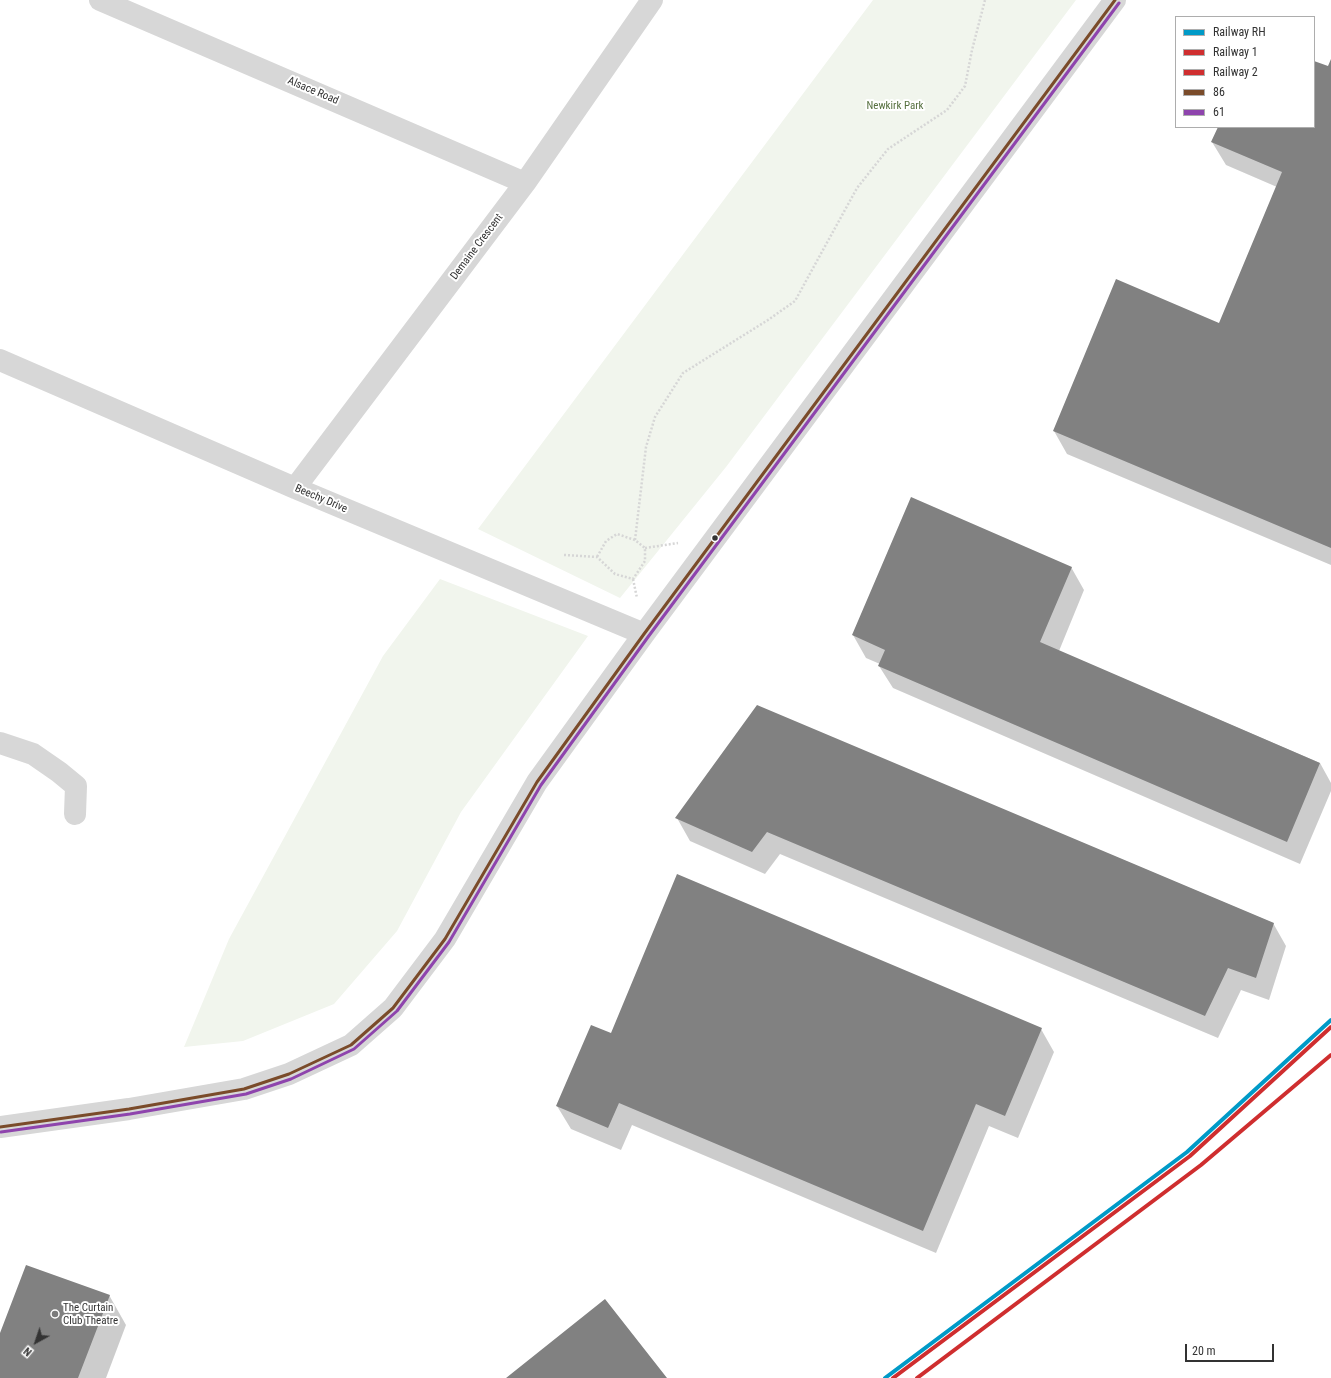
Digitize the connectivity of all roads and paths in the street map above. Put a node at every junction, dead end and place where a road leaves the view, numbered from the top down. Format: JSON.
{"nodes":[{"id":1,"x":100,"y":0,"type":"edge"},
{"id":2,"x":652,"y":0,"type":"edge"},
{"id":3,"x":985,"y":0,"type":"edge"},
{"id":4,"x":1115,"y":0,"type":"edge"},
{"id":5,"x":525,"y":183,"type":"junction"},
{"id":6,"x":0,"y":360,"type":"edge"},
{"id":7,"x":295,"y":488,"type":"junction"},
{"id":8,"x":634,"y":540,"type":"junction"},
{"id":9,"x":681,"y":542,"type":"dead end"},
{"id":10,"x":645,"y":548,"type":"junction"},
{"id":11,"x":564,"y":555,"type":"dead end"},
{"id":12,"x":596,"y":557,"type":"junction"},
{"id":13,"x":633,"y":579,"type":"junction"},
{"id":14,"x":637,"y":601,"type":"dead end"},
{"id":15,"x":644,"y":634,"type":"junction"},
{"id":16,"x":0,"y":743,"type":"edge"},
{"id":17,"x":75,"y":814,"type":"dead end"},
{"id":18,"x":0,"y":1127,"type":"edge"}],
"edges":[{"from":1,"to":5,"type":"street","name":"Alsace Road"},
{"from":2,"to":5,"type":"street","name":"Demaine Crescent"},
{"from":3,"to":8,"type":"path"},
{"from":4,"to":15,"type":"street"},
{"from":5,"to":7,"type":"street","name":"Demaine Crescent"},
{"from":6,"to":7,"type":"street","name":"Beechy Drive"},
{"from":7,"to":15,"type":"street","name":"Beechy Drive"},
{"from":8,"to":10,"type":"path"},
{"from":8,"to":12,"type":"path"},
{"from":9,"to":10,"type":"path"},
{"from":10,"to":13,"type":"path"},
{"from":11,"to":12,"type":"path"},
{"from":12,"to":13,"type":"path"},
{"from":13,"to":14,"type":"path"},
{"from":15,"to":18,"type":"street"},
{"from":16,"to":17,"type":"street"}]}
